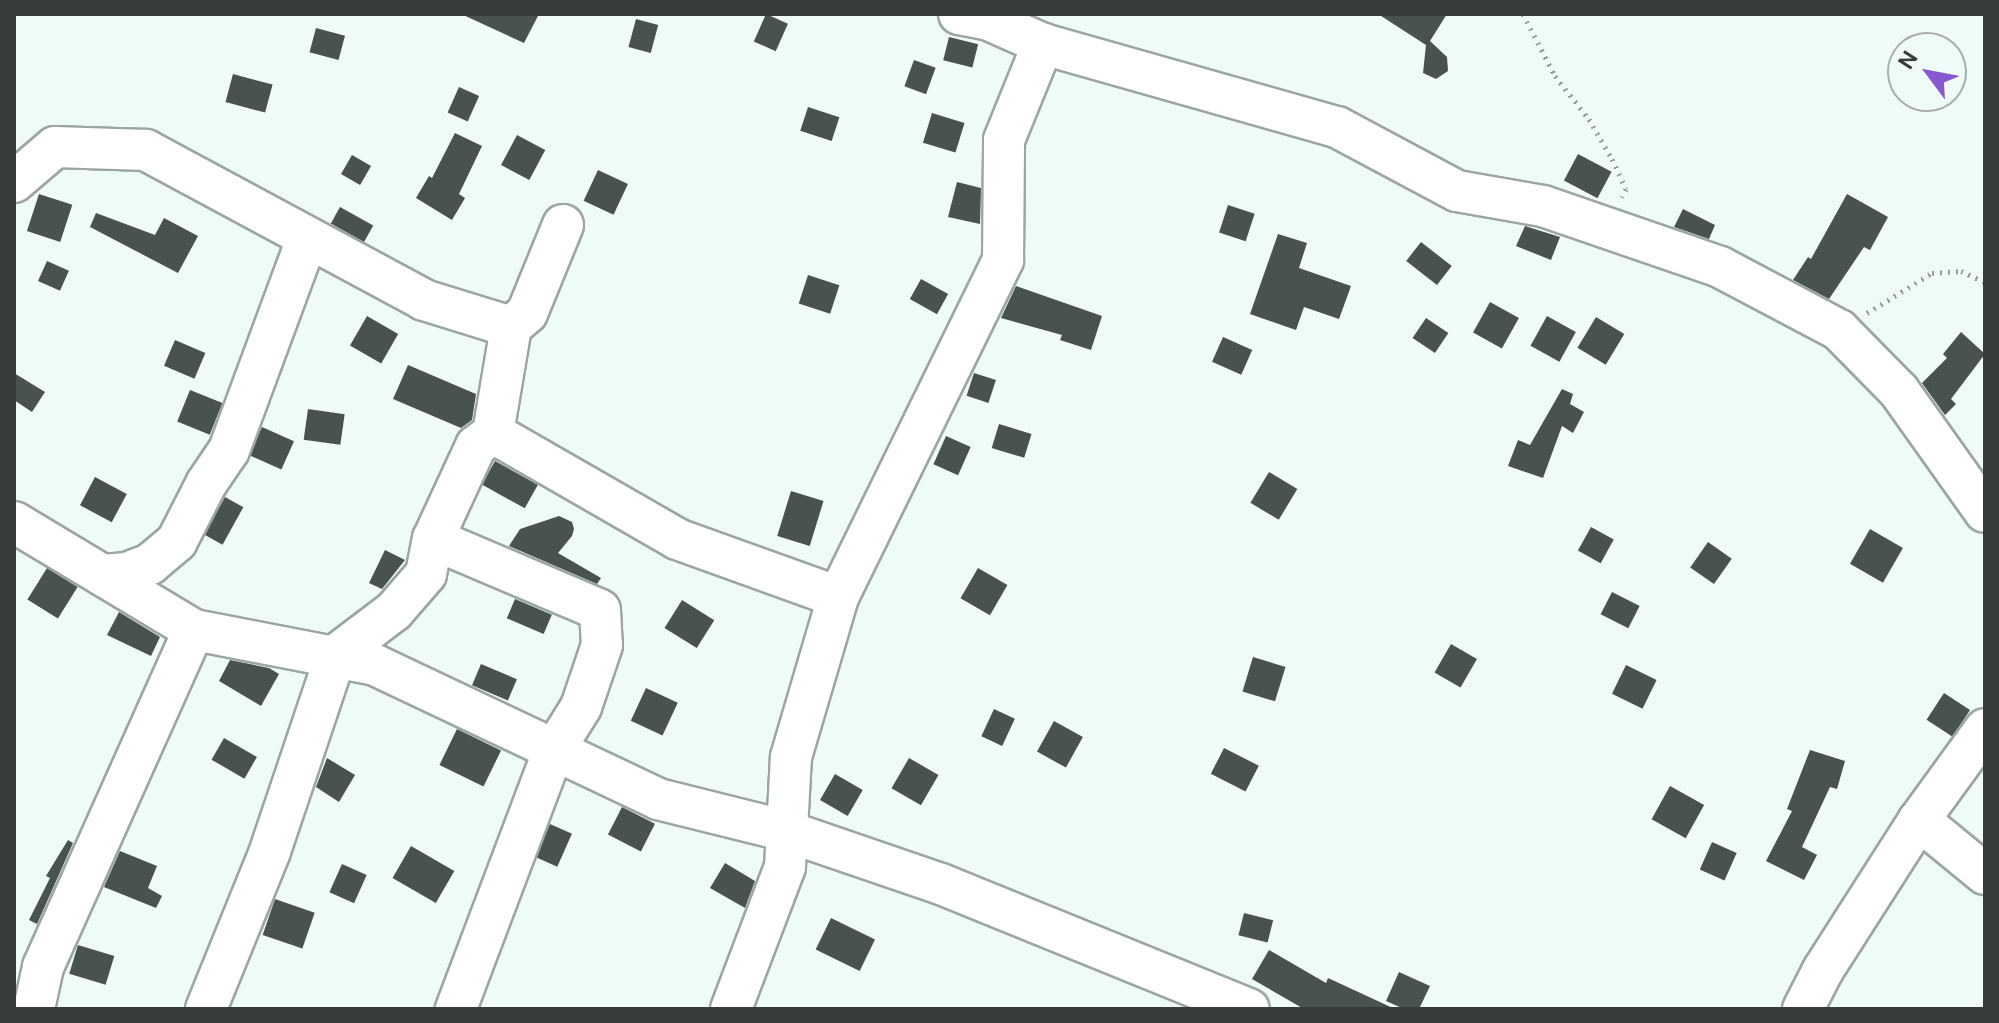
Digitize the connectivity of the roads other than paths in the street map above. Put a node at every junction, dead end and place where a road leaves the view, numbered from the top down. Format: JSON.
{"nodes":[{"id":1,"x":959,"y":14,"type":"edge"},
{"id":2,"x":1043,"y":44,"type":"junction"},
{"id":3,"x":14,"y":182,"type":"edge"},
{"id":4,"x":563,"y":225,"type":"dead end"},
{"id":5,"x":307,"y":239,"type":"junction"},
{"id":6,"x":511,"y":327,"type":"junction"},
{"id":7,"x":493,"y":433,"type":"junction"},
{"id":8,"x":1985,"y":512,"type":"edge"},
{"id":9,"x":14,"y":522,"type":"edge"},
{"id":10,"x":433,"y":539,"type":"junction"},
{"id":11,"x":102,"y":575,"type":"junction"},
{"id":12,"x":838,"y":597,"type":"junction"},
{"id":13,"x":194,"y":630,"type":"junction"},
{"id":14,"x":336,"y":655,"type":"junction"},
{"id":15,"x":1985,"y":729,"type":"edge"},
{"id":16,"x":553,"y":752,"type":"junction"},
{"id":17,"x":1919,"y":820,"type":"junction"},
{"id":18,"x":786,"y":831,"type":"junction"},
{"id":19,"x":1985,"y":874,"type":"edge"},
{"id":20,"x":14,"y":1002,"type":"edge"},
{"id":21,"x":32,"y":1009,"type":"edge"},
{"id":22,"x":206,"y":1009,"type":"edge"},
{"id":23,"x":456,"y":1009,"type":"edge"},
{"id":24,"x":731,"y":1009,"type":"edge"},
{"id":25,"x":1249,"y":1009,"type":"edge"},
{"id":26,"x":1803,"y":1009,"type":"edge"}],
"edges":[{"from":1,"to":2,"type":"street"},
{"from":2,"to":8,"type":"street"},
{"from":2,"to":12,"type":"street"},
{"from":3,"to":5,"type":"street"},
{"from":4,"to":6,"type":"street"},
{"from":5,"to":6,"type":"street"},
{"from":5,"to":11,"type":"street"},
{"from":6,"to":7,"type":"street"},
{"from":7,"to":10,"type":"street"},
{"from":7,"to":12,"type":"street"},
{"from":9,"to":11,"type":"street"},
{"from":10,"to":14,"type":"street"},
{"from":10,"to":16,"type":"street"},
{"from":11,"to":13,"type":"street"},
{"from":12,"to":18,"type":"street"},
{"from":13,"to":14,"type":"street"},
{"from":13,"to":21,"type":"street"},
{"from":14,"to":16,"type":"street"},
{"from":14,"to":22,"type":"street"},
{"from":15,"to":17,"type":"street"},
{"from":16,"to":18,"type":"street"},
{"from":16,"to":23,"type":"street"},
{"from":17,"to":19,"type":"street"},
{"from":17,"to":26,"type":"street"},
{"from":18,"to":24,"type":"street"},
{"from":18,"to":25,"type":"street"},
{"from":20,"to":21,"type":"street"}]}
